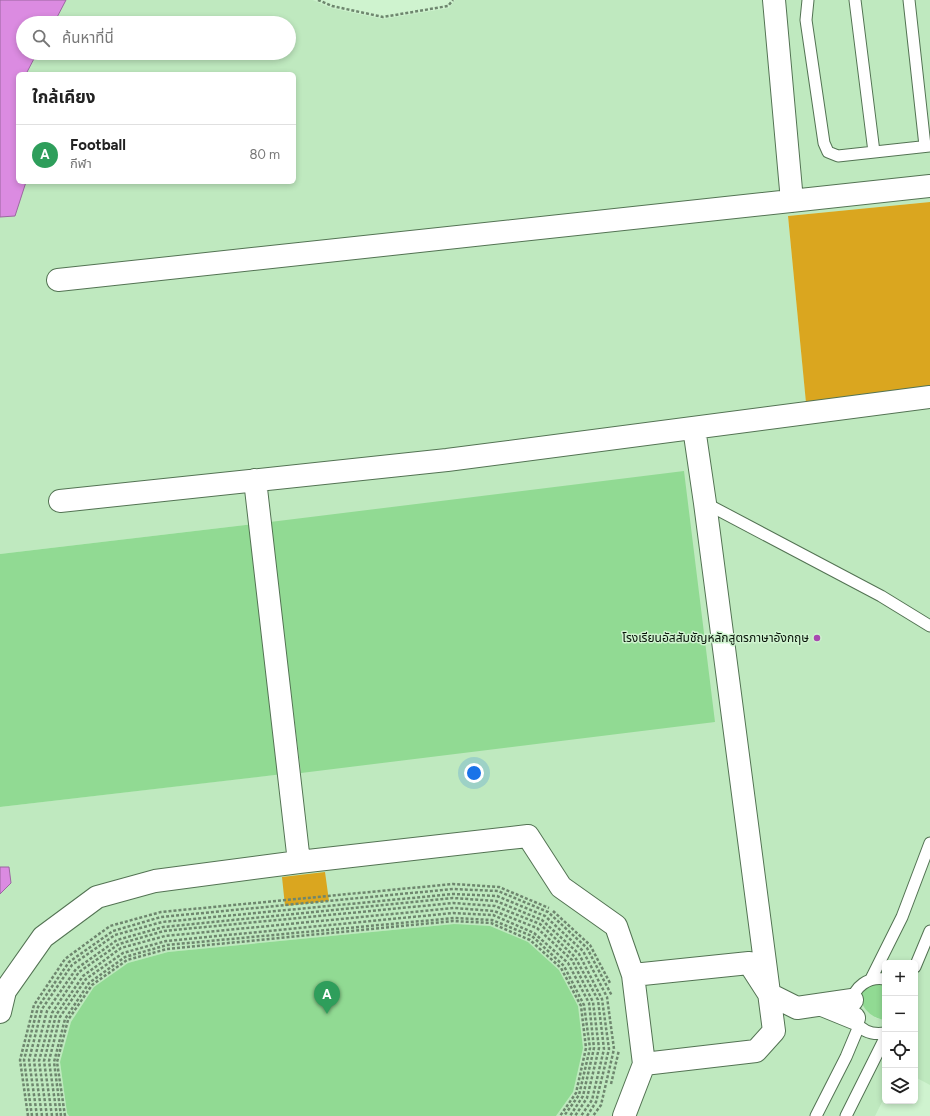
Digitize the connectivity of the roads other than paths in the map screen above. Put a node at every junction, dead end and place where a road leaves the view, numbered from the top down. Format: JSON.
{"nodes":[{"id":1,"x":774,"y":0,"type":"edge"},
{"id":2,"x":808,"y":0,"type":"edge"},
{"id":3,"x":855,"y":0,"type":"edge"},
{"id":4,"x":908,"y":0,"type":"edge"},
{"id":5,"x":928,"y":146,"type":"edge"},
{"id":6,"x":874,"y":152,"type":"junction"},
{"id":7,"x":930,"y":186,"type":"edge"},
{"id":8,"x":792,"y":201,"type":"junction"},
{"id":9,"x":58,"y":280,"type":"dead end"},
{"id":10,"x":930,"y":397,"type":"edge"},
{"id":11,"x":694,"y":428,"type":"junction"},
{"id":12,"x":255,"y":480,"type":"junction"},
{"id":13,"x":60,"y":501,"type":"dead end"},
{"id":14,"x":705,"y":503,"type":"junction"},
{"id":15,"x":930,"y":626,"type":"edge"},
{"id":16,"x":930,"y":843,"type":"edge"},
{"id":17,"x":299,"y":862,"type":"junction"},
{"id":18,"x":930,"y":931,"type":"edge"},
{"id":19,"x":918,"y":960,"type":"edge"},
{"id":20,"x":633,"y":975,"type":"junction"},
{"id":21,"x":882,"y":978,"type":"edge"},
{"id":22,"x":871,"y":980,"type":"junction"},
{"id":23,"x":769,"y":994,"type":"junction"},
{"id":24,"x":796,"y":1008,"type":"junction"},
{"id":25,"x":0,"y":1012,"type":"edge"},
{"id":26,"x":855,"y":1015,"type":"junction"},
{"id":27,"x":774,"y":1031,"type":"junction"},
{"id":28,"x":882,"y":1033,"type":"edge"},
{"id":29,"x":882,"y":1044,"type":"edge"},
{"id":30,"x":644,"y":1064,"type":"junction"},
{"id":31,"x":624,"y":1116,"type":"edge"},
{"id":32,"x":816,"y":1116,"type":"edge"},
{"id":33,"x":846,"y":1116,"type":"edge"}],
"edges":[{"from":1,"to":8,"type":"street"},
{"from":2,"to":6,"type":"lane"},
{"from":3,"to":6,"type":"lane"},
{"from":4,"to":5,"type":"lane"},
{"from":5,"to":6,"type":"lane"},
{"from":7,"to":8,"type":"street"},
{"from":8,"to":9,"type":"street"},
{"from":10,"to":11,"type":"street"},
{"from":11,"to":12,"type":"street"},
{"from":11,"to":14,"type":"street"},
{"from":12,"to":13,"type":"street"},
{"from":12,"to":17,"type":"street"},
{"from":14,"to":15,"type":"lane"},
{"from":14,"to":23,"type":"street"},
{"from":16,"to":22,"type":"lane"},
{"from":17,"to":20,"type":"street"},
{"from":17,"to":25,"type":"street"},
{"from":18,"to":19,"type":"lane"},
{"from":20,"to":23,"type":"street"},
{"from":20,"to":30,"type":"street"},
{"from":21,"to":22,"type":"lane"},
{"from":22,"to":26,"type":"lane"},
{"from":23,"to":24,"type":"street"},
{"from":23,"to":27,"type":"street"},
{"from":24,"to":26,"type":"street"},
{"from":24,"to":27,"type":"street"},
{"from":26,"to":28,"type":"lane"},
{"from":26,"to":32,"type":"lane"},
{"from":27,"to":30,"type":"street"},
{"from":29,"to":33,"type":"lane"},
{"from":30,"to":31,"type":"street"}]}
